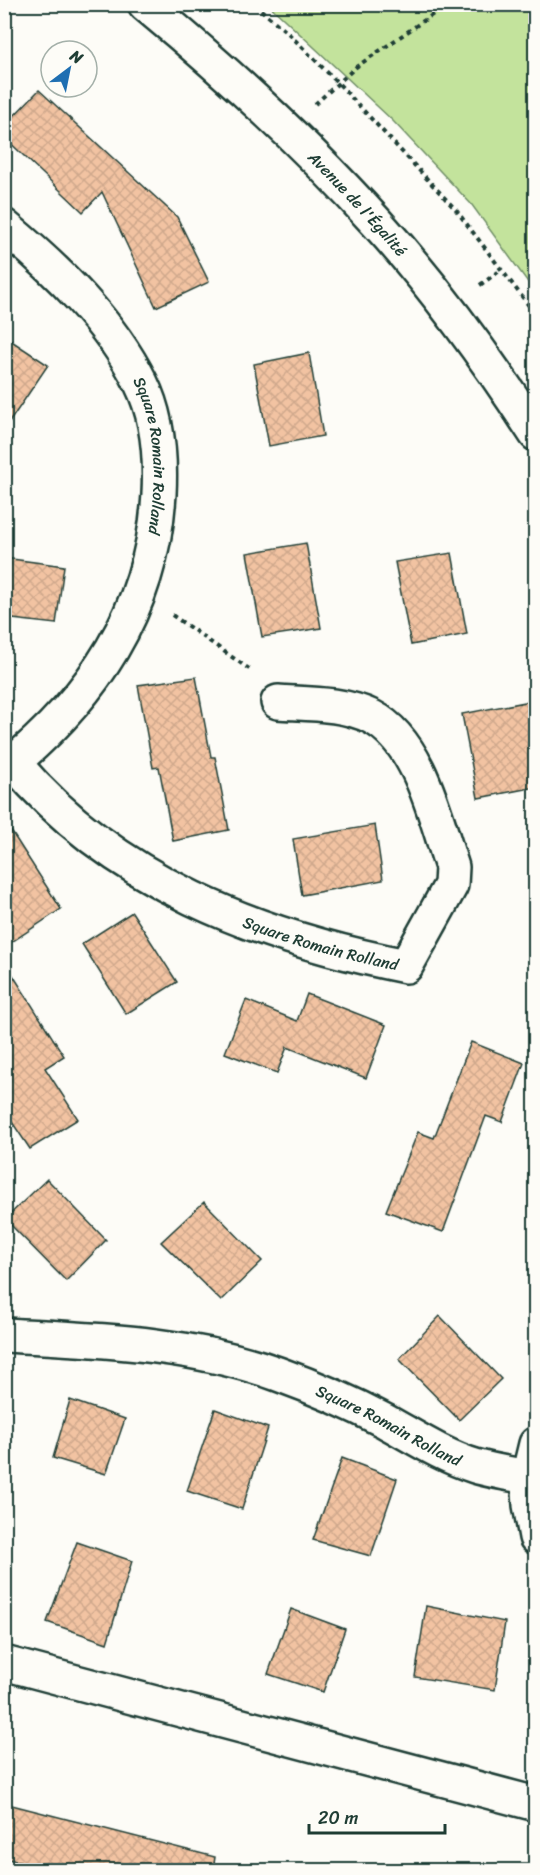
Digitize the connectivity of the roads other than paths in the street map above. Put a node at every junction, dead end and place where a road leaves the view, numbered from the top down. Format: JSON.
{"nodes":[{"id":1,"x":146,"y":4,"type":"edge"},
{"id":2,"x":4,"y":226,"type":"edge"},
{"id":3,"x":536,"y":434,"type":"edge"},
{"id":4,"x":288,"y":703,"type":"road end"},
{"id":5,"x":9,"y":766,"type":"edge"},
{"id":6,"x":4,"y":1335,"type":"edge"},
{"id":7,"x":536,"y":1444,"type":"edge"},
{"id":8,"x":528,"y":1477,"type":"junction"},
{"id":9,"x":536,"y":1537,"type":"edge"},
{"id":10,"x":4,"y":1664,"type":"edge"},
{"id":11,"x":536,"y":1804,"type":"edge"}],
"edges":[{"from":1,"to":3,"type":"street","name":"Avenue de l'Égalité"},
{"from":2,"to":5,"type":"street","name":"Square Romain Rolland"},
{"from":4,"to":5,"type":"street","name":"Square Romain Rolland"},
{"from":6,"to":8,"type":"street","name":"Square Romain Rolland"},
{"from":7,"to":8,"type":"street"},
{"from":8,"to":9,"type":"street"},
{"from":10,"to":11,"type":"street"}]}
